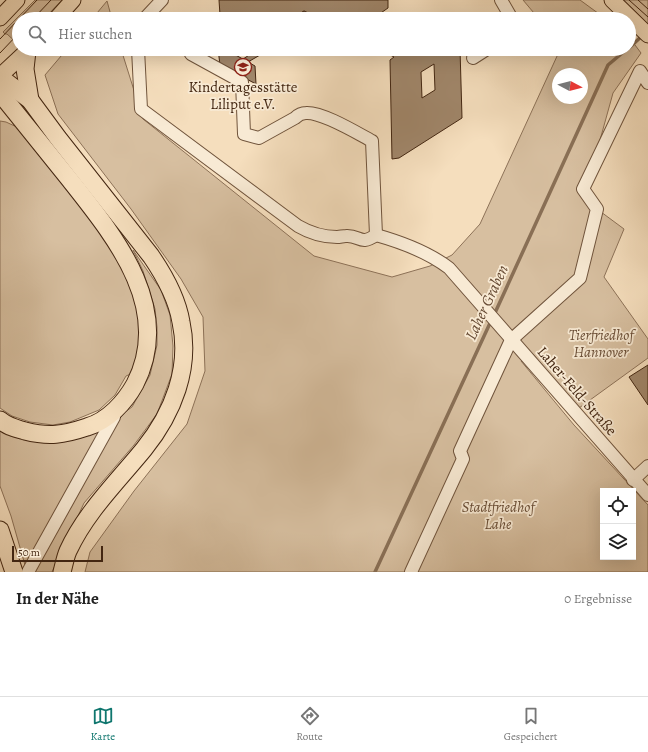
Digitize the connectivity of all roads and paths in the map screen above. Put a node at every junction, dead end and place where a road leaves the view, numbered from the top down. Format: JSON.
{"nodes":[{"id":1,"x":18,"y":0,"type":"edge"},
{"id":2,"x":73,"y":0,"type":"edge"},
{"id":3,"x":162,"y":0,"type":"edge"},
{"id":4,"x":501,"y":0,"type":"edge"},
{"id":5,"x":612,"y":0,"type":"edge"},
{"id":6,"x":62,"y":12,"type":"edge"},
{"id":7,"x":150,"y":12,"type":"edge"},
{"id":8,"x":508,"y":12,"type":"edge"},
{"id":9,"x":624,"y":12,"type":"edge"},
{"id":10,"x":0,"y":18,"type":"edge"},
{"id":11,"x":636,"y":23,"type":"edge"},
{"id":12,"x":648,"y":35,"type":"edge"},
{"id":13,"x":22,"y":56,"type":"edge"},
{"id":14,"x":27,"y":56,"type":"edge"},
{"id":15,"x":138,"y":56,"type":"edge"},
{"id":16,"x":195,"y":56,"type":"edge"},
{"id":17,"x":476,"y":56,"type":"edge"},
{"id":18,"x":473,"y":58,"type":"dead end"},
{"id":19,"x":0,"y":77,"type":"edge"},
{"id":20,"x":648,"y":83,"type":"edge"},
{"id":21,"x":30,"y":100,"type":"junction"},
{"id":22,"x":0,"y":116,"type":"edge"},
{"id":23,"x":21,"y":119,"type":"junction"},
{"id":24,"x":376,"y":235,"type":"junction"},
{"id":25,"x":511,"y":340,"type":"junction"},
{"id":26,"x":115,"y":410,"type":"junction"},
{"id":27,"x":0,"y":420,"type":"edge"},
{"id":28,"x":648,"y":466,"type":"edge"},
{"id":29,"x":633,"y":480,"type":"junction"},
{"id":30,"x":648,"y":495,"type":"edge"},
{"id":31,"x":0,"y":530,"type":"edge"},
{"id":32,"x":14,"y":572,"type":"edge"},
{"id":33,"x":28,"y":572,"type":"edge"},
{"id":34,"x":62,"y":572,"type":"edge"},
{"id":35,"x":411,"y":572,"type":"edge"}],
"edges":[{"from":1,"to":10,"type":"main road"},
{"from":2,"to":6,"type":"main road"},
{"from":3,"to":7,"type":"street"},
{"from":4,"to":8,"type":"street"},
{"from":5,"to":9,"type":"main road"},
{"from":11,"to":12,"type":"main road"},
{"from":13,"to":19,"type":"main road"},
{"from":14,"to":21,"type":"highway"},
{"from":15,"to":24,"type":"street"},
{"from":16,"to":24,"type":"street"},
{"from":17,"to":18,"type":"street"},
{"from":19,"to":21,"type":"highway"},
{"from":19,"to":23,"type":"highway"},
{"from":20,"to":25,"type":"street"},
{"from":21,"to":34,"type":"highway"},
{"from":22,"to":23,"type":"highway"},
{"from":23,"to":26,"type":"highway"},
{"from":24,"to":25,"type":"street","name":"Laher-Feld-Straße"},
{"from":25,"to":29,"type":"street","name":"Laher-Feld-Straße"},
{"from":25,"to":35,"type":"street"},
{"from":26,"to":27,"type":"highway"},
{"from":26,"to":33,"type":"street"},
{"from":28,"to":29,"type":"street"},
{"from":29,"to":30,"type":"street","name":"Laher-Feld-Straße"},
{"from":31,"to":32,"type":"highway"}]}
